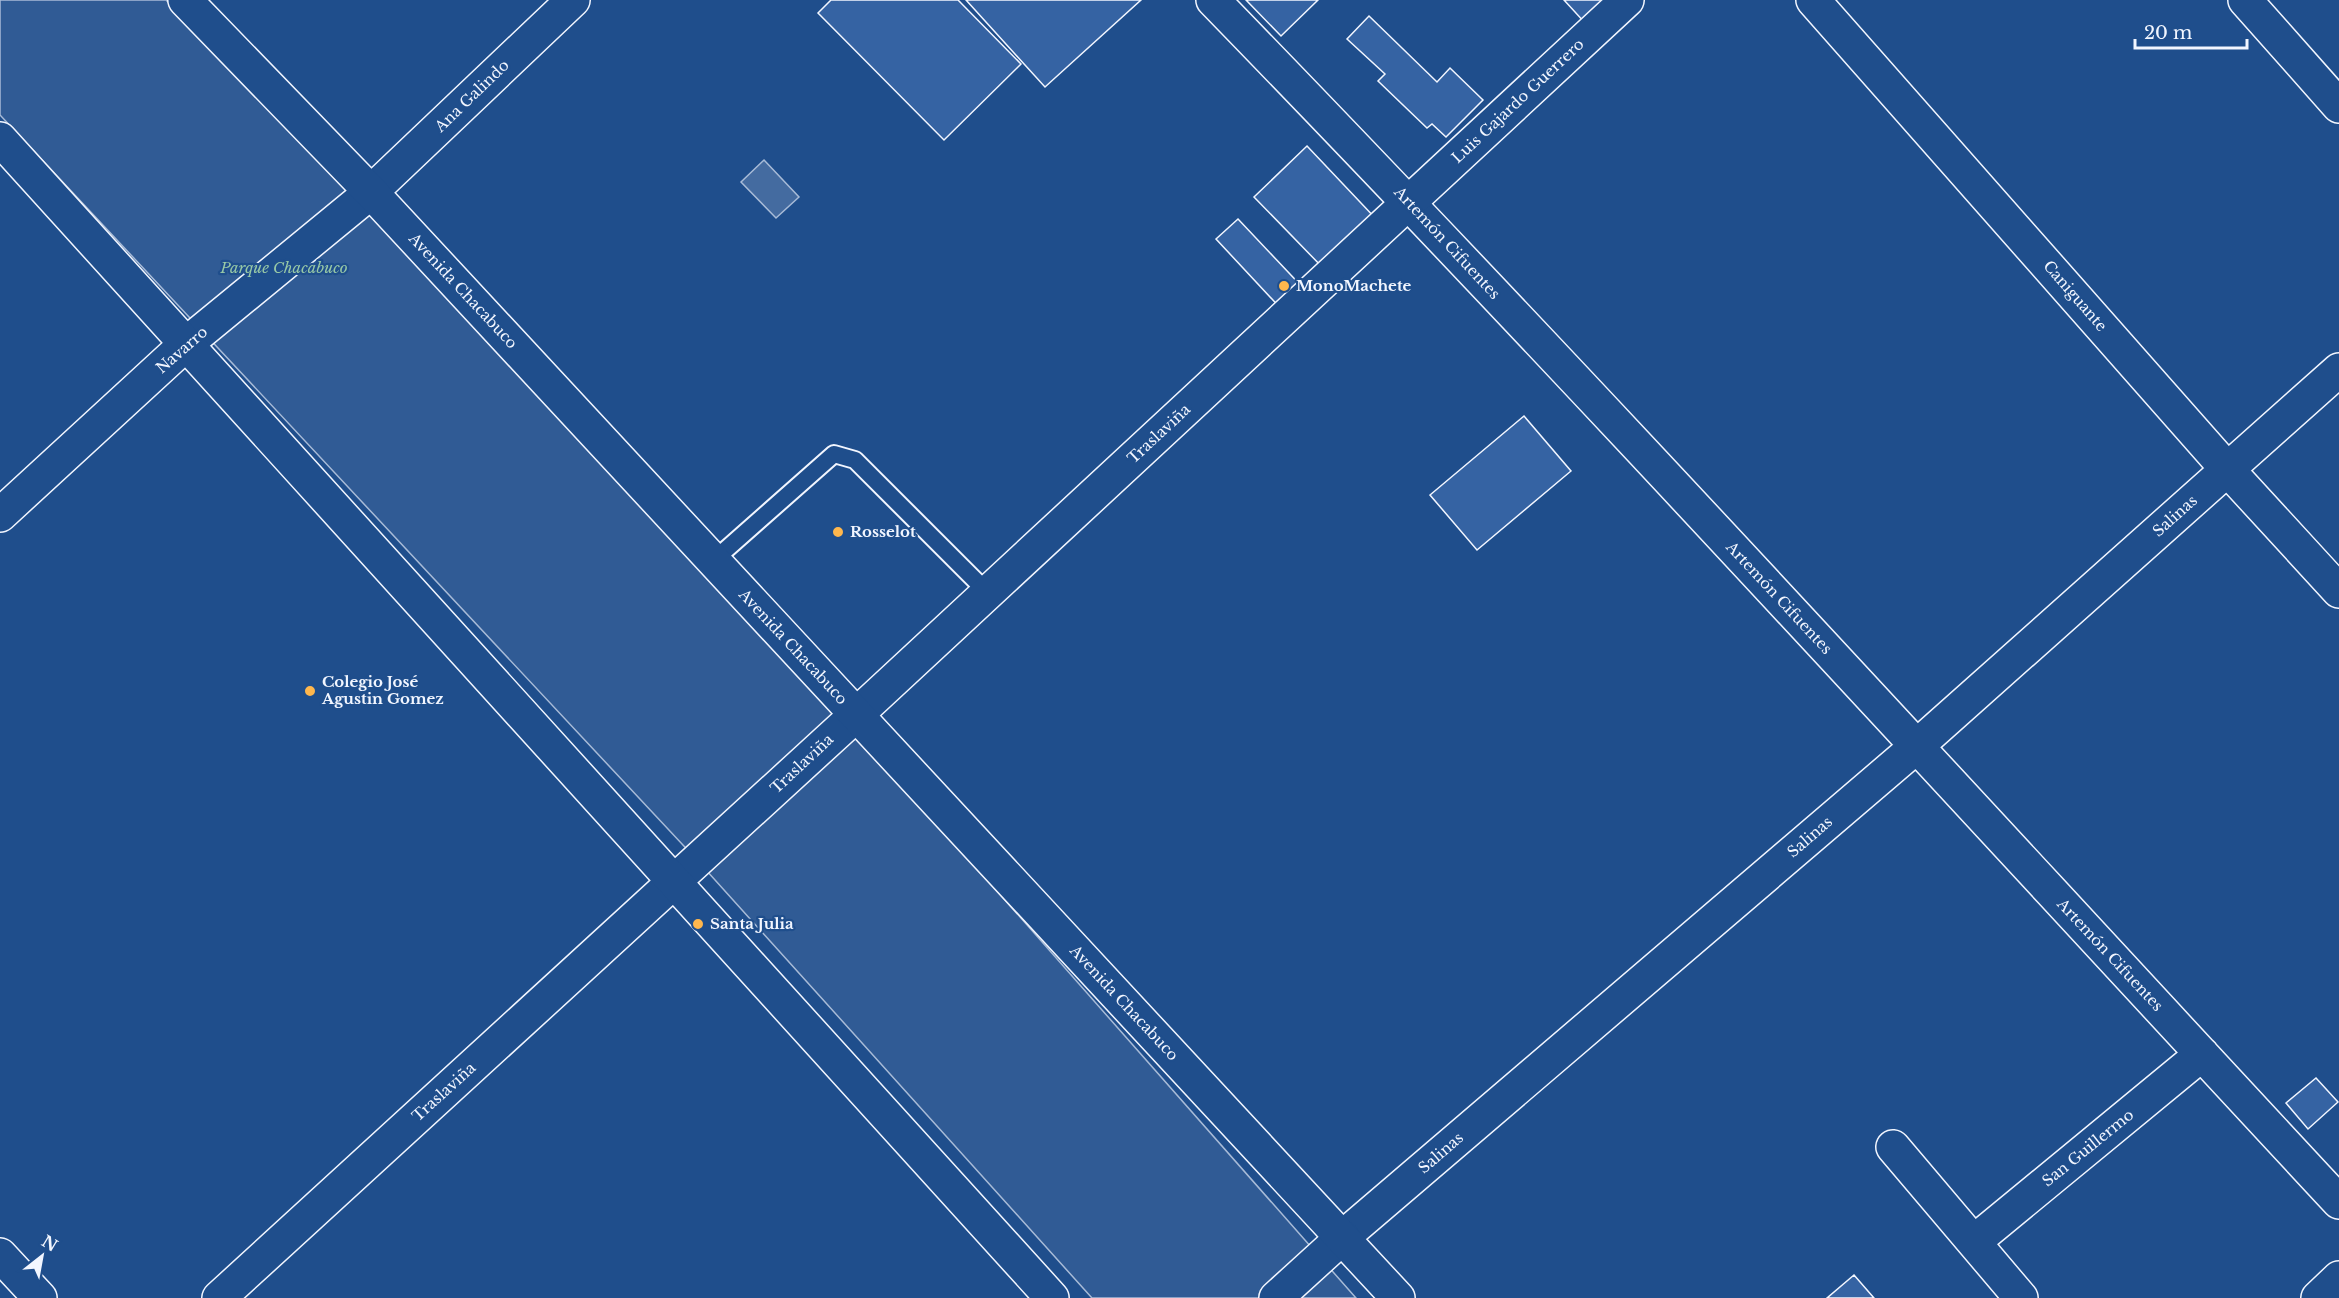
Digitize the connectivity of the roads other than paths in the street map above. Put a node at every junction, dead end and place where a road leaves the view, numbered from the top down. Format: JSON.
{"nodes":[{"id":1,"x":185,"y":0,"type":"edge"},
{"id":2,"x":573,"y":0,"type":"edge"},
{"id":3,"x":1213,"y":0,"type":"edge"},
{"id":4,"x":1628,"y":0,"type":"edge"},
{"id":5,"x":1813,"y":0,"type":"edge"},
{"id":6,"x":2245,"y":0,"type":"edge"},
{"id":7,"x":2339,"y":106,"type":"edge"},
{"id":8,"x":0,"y":139,"type":"edge"},
{"id":9,"x":371,"y":192,"type":"junction"},
{"id":10,"x":1409,"y":202,"type":"junction"},
{"id":11,"x":186,"y":344,"type":"junction"},
{"id":12,"x":2339,"y":370,"type":"edge"},
{"id":13,"x":2227,"y":469,"type":"junction"},
{"id":14,"x":0,"y":515,"type":"edge"},
{"id":15,"x":713,"y":561,"type":"junction"},
{"id":16,"x":2339,"y":591,"type":"edge"},
{"id":17,"x":988,"y":593,"type":"junction"},
{"id":18,"x":856,"y":715,"type":"junction"},
{"id":19,"x":1917,"y":746,"type":"junction"},
{"id":20,"x":674,"y":882,"type":"junction"},
{"id":21,"x":2202,"y":1054,"type":"junction"},
{"id":22,"x":1893,"y":1148,"type":"dead end"},
{"id":23,"x":2339,"y":1202,"type":"edge"},
{"id":24,"x":1343,"y":1237,"type":"junction"},
{"id":25,"x":1975,"y":1241,"type":"junction"},
{"id":26,"x":0,"y":1255,"type":"edge"},
{"id":27,"x":2339,"y":1278,"type":"edge"},
{"id":28,"x":40,"y":1298,"type":"edge"},
{"id":29,"x":219,"y":1298,"type":"edge"},
{"id":30,"x":1052,"y":1298,"type":"edge"},
{"id":31,"x":1276,"y":1298,"type":"edge"},
{"id":32,"x":1398,"y":1298,"type":"edge"},
{"id":33,"x":2021,"y":1298,"type":"edge"},
{"id":34,"x":2318,"y":1298,"type":"edge"}],
"edges":[{"from":1,"to":9,"type":"street","name":"Avenida Chacabuco"},
{"from":2,"to":9,"type":"street","name":"Ana Galindo"},
{"from":3,"to":10,"type":"street","name":"Artemón Cifuentes"},
{"from":4,"to":10,"type":"street","name":"Luis Gajardo Guerrero"},
{"from":5,"to":13,"type":"street","name":"Caniguante"},
{"from":6,"to":7,"type":"street"},
{"from":8,"to":11,"type":"street"},
{"from":9,"to":11,"type":"street","name":"Navarro"},
{"from":9,"to":15,"type":"street","name":"Avenida Chacabuco"},
{"from":10,"to":17,"type":"street","name":"Traslaviña"},
{"from":10,"to":19,"type":"street","name":"Artemón Cifuentes"},
{"from":11,"to":14,"type":"street","name":"Navarro"},
{"from":11,"to":20,"type":"street"},
{"from":12,"to":13,"type":"street","name":"Salinas"},
{"from":13,"to":16,"type":"street","name":"Caniguante"},
{"from":13,"to":19,"type":"street","name":"Salinas"},
{"from":15,"to":17,"type":"lane"},
{"from":15,"to":18,"type":"street","name":"Avenida Chacabuco"},
{"from":17,"to":18,"type":"street","name":"Traslaviña"},
{"from":18,"to":20,"type":"street","name":"Traslaviña"},
{"from":18,"to":24,"type":"street","name":"Avenida Chacabuco"},
{"from":19,"to":21,"type":"street","name":"Artemón Cifuentes"},
{"from":19,"to":24,"type":"street","name":"Salinas"},
{"from":20,"to":29,"type":"street","name":"Traslaviña"},
{"from":20,"to":30,"type":"street"},
{"from":21,"to":23,"type":"street","name":"Artemón Cifuentes"},
{"from":21,"to":25,"type":"street","name":"San Guillermo"},
{"from":22,"to":25,"type":"street"},
{"from":24,"to":31,"type":"street","name":"Salinas"},
{"from":24,"to":32,"type":"street","name":"Avenida Chacabuco"},
{"from":25,"to":33,"type":"street"},
{"from":26,"to":28,"type":"street"},
{"from":27,"to":34,"type":"street"}]}
